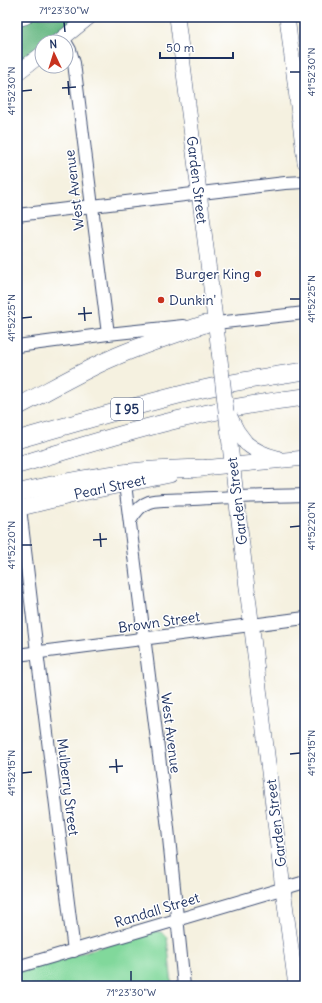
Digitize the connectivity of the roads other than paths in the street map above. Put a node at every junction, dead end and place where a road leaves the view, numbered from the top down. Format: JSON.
{"nodes":[{"id":1,"x":25,"y":17,"type":"edge"},
{"id":2,"x":89,"y":17,"type":"edge"},
{"id":3,"x":177,"y":17,"type":"edge"},
{"id":4,"x":288,"y":17,"type":"edge"},
{"id":5,"x":17,"y":19,"type":"edge"},
{"id":6,"x":71,"y":34,"type":"edge"},
{"id":7,"x":34,"y":60,"type":"edge"},
{"id":8,"x":74,"y":63,"type":"edge"},
{"id":9,"x":299,"y":68,"type":"edge"},
{"id":10,"x":17,"y":73,"type":"edge"},
{"id":11,"x":305,"y":162,"type":"edge"},
{"id":12,"x":305,"y":182,"type":"edge"},
{"id":13,"x":199,"y":193,"type":"junction"},
{"id":14,"x":91,"y":206,"type":"junction"},
{"id":15,"x":17,"y":215,"type":"edge"},
{"id":16,"x":305,"y":313,"type":"edge"},
{"id":17,"x":210,"y":324,"type":"junction"},
{"id":18,"x":108,"y":334,"type":"junction"},
{"id":19,"x":17,"y":346,"type":"edge"},
{"id":20,"x":305,"y":371,"type":"edge"},
{"id":21,"x":305,"y":396,"type":"edge"},
{"id":22,"x":225,"y":405,"type":"junction"},
{"id":23,"x":17,"y":407,"type":"edge"},
{"id":24,"x":17,"y":440,"type":"edge"},
{"id":25,"x":305,"y":451,"type":"edge"},
{"id":26,"x":305,"y":458,"type":"edge"},
{"id":27,"x":286,"y":460,"type":"junction"},
{"id":28,"x":17,"y":465,"type":"edge"},
{"id":29,"x":233,"y":465,"type":"junction"},
{"id":30,"x":203,"y":468,"type":"junction"},
{"id":31,"x":125,"y":484,"type":"junction"},
{"id":32,"x":305,"y":495,"type":"edge"},
{"id":33,"x":237,"y":497,"type":"junction"},
{"id":34,"x":18,"y":504,"type":"edge"},
{"id":35,"x":130,"y":521,"type":"junction"},
{"id":36,"x":305,"y":618,"type":"edge"},
{"id":37,"x":252,"y":625,"type":"junction"},
{"id":38,"x":144,"y":639,"type":"junction"},
{"id":39,"x":37,"y":652,"type":"junction"},
{"id":40,"x":17,"y":655,"type":"edge"},
{"id":41,"x":305,"y":882,"type":"edge"},
{"id":42,"x":283,"y":889,"type":"junction"},
{"id":43,"x":177,"y":920,"type":"junction"},
{"id":44,"x":74,"y":950,"type":"junction"},
{"id":45,"x":17,"y":967,"type":"edge"},
{"id":46,"x":184,"y":986,"type":"edge"},
{"id":47,"x":296,"y":986,"type":"edge"}],
"edges":[{"from":1,"to":5,"type":"main road"},
{"from":2,"to":6,"type":"main road"},
{"from":3,"to":13,"type":"main road","name":"Garden Street"},
{"from":4,"to":9,"type":"main road"},
{"from":7,"to":10,"type":"main road"},
{"from":8,"to":14,"type":"street","name":"West Avenue"},
{"from":9,"to":11,"type":"main road"},
{"from":12,"to":13,"type":"street"},
{"from":13,"to":14,"type":"street"},
{"from":13,"to":17,"type":"main road","name":"Garden Street"},
{"from":14,"to":15,"type":"street"},
{"from":14,"to":18,"type":"street","name":"West Avenue"},
{"from":16,"to":17,"type":"street"},
{"from":17,"to":18,"type":"street"},
{"from":17,"to":22,"type":"main road","name":"Garden Street","bridge":true},
{"from":17,"to":23,"type":"highway"},
{"from":18,"to":19,"type":"street"},
{"from":20,"to":24,"type":"highway","number":"I 95"},
{"from":21,"to":28,"type":"highway","number":"I 95"},
{"from":22,"to":27,"type":"main road","bridge":true},
{"from":22,"to":29,"type":"main road","name":"Garden Street","bridge":true},
{"from":25,"to":27,"type":"main road"},
{"from":26,"to":27,"type":"main road","name":"Pearl Street"},
{"from":27,"to":29,"type":"main road","name":"Pearl Street"},
{"from":29,"to":30,"type":"main road","name":"Pearl Street"},
{"from":29,"to":33,"type":"main road","name":"Garden Street"},
{"from":30,"to":31,"type":"main road","name":"Pearl Street"},
{"from":30,"to":34,"type":"highway"},
{"from":31,"to":34,"type":"main road","name":"Pearl Street"},
{"from":31,"to":35,"type":"street","name":"West Avenue"},
{"from":32,"to":33,"type":"street"},
{"from":33,"to":35,"type":"street"},
{"from":33,"to":37,"type":"main road","name":"Garden Street"},
{"from":34,"to":39,"type":"street","name":"Mulberry Street"},
{"from":35,"to":38,"type":"street","name":"West Avenue"},
{"from":36,"to":37,"type":"street","name":"Brown Street"},
{"from":37,"to":38,"type":"street","name":"Brown Street"},
{"from":37,"to":42,"type":"main road","name":"Garden Street"},
{"from":38,"to":39,"type":"street","name":"Brown Street"},
{"from":38,"to":43,"type":"street","name":"West Avenue"},
{"from":39,"to":40,"type":"street","name":"Brown Street"},
{"from":39,"to":44,"type":"street","name":"Mulberry Street"},
{"from":41,"to":42,"type":"street","name":"Randall Street"},
{"from":42,"to":43,"type":"street","name":"Randall Street"},
{"from":42,"to":47,"type":"main road","name":"Garden Street"},
{"from":43,"to":44,"type":"street","name":"Randall Street"},
{"from":43,"to":46,"type":"street","name":"West Avenue"},
{"from":44,"to":45,"type":"street","name":"Randall Street"}]}
